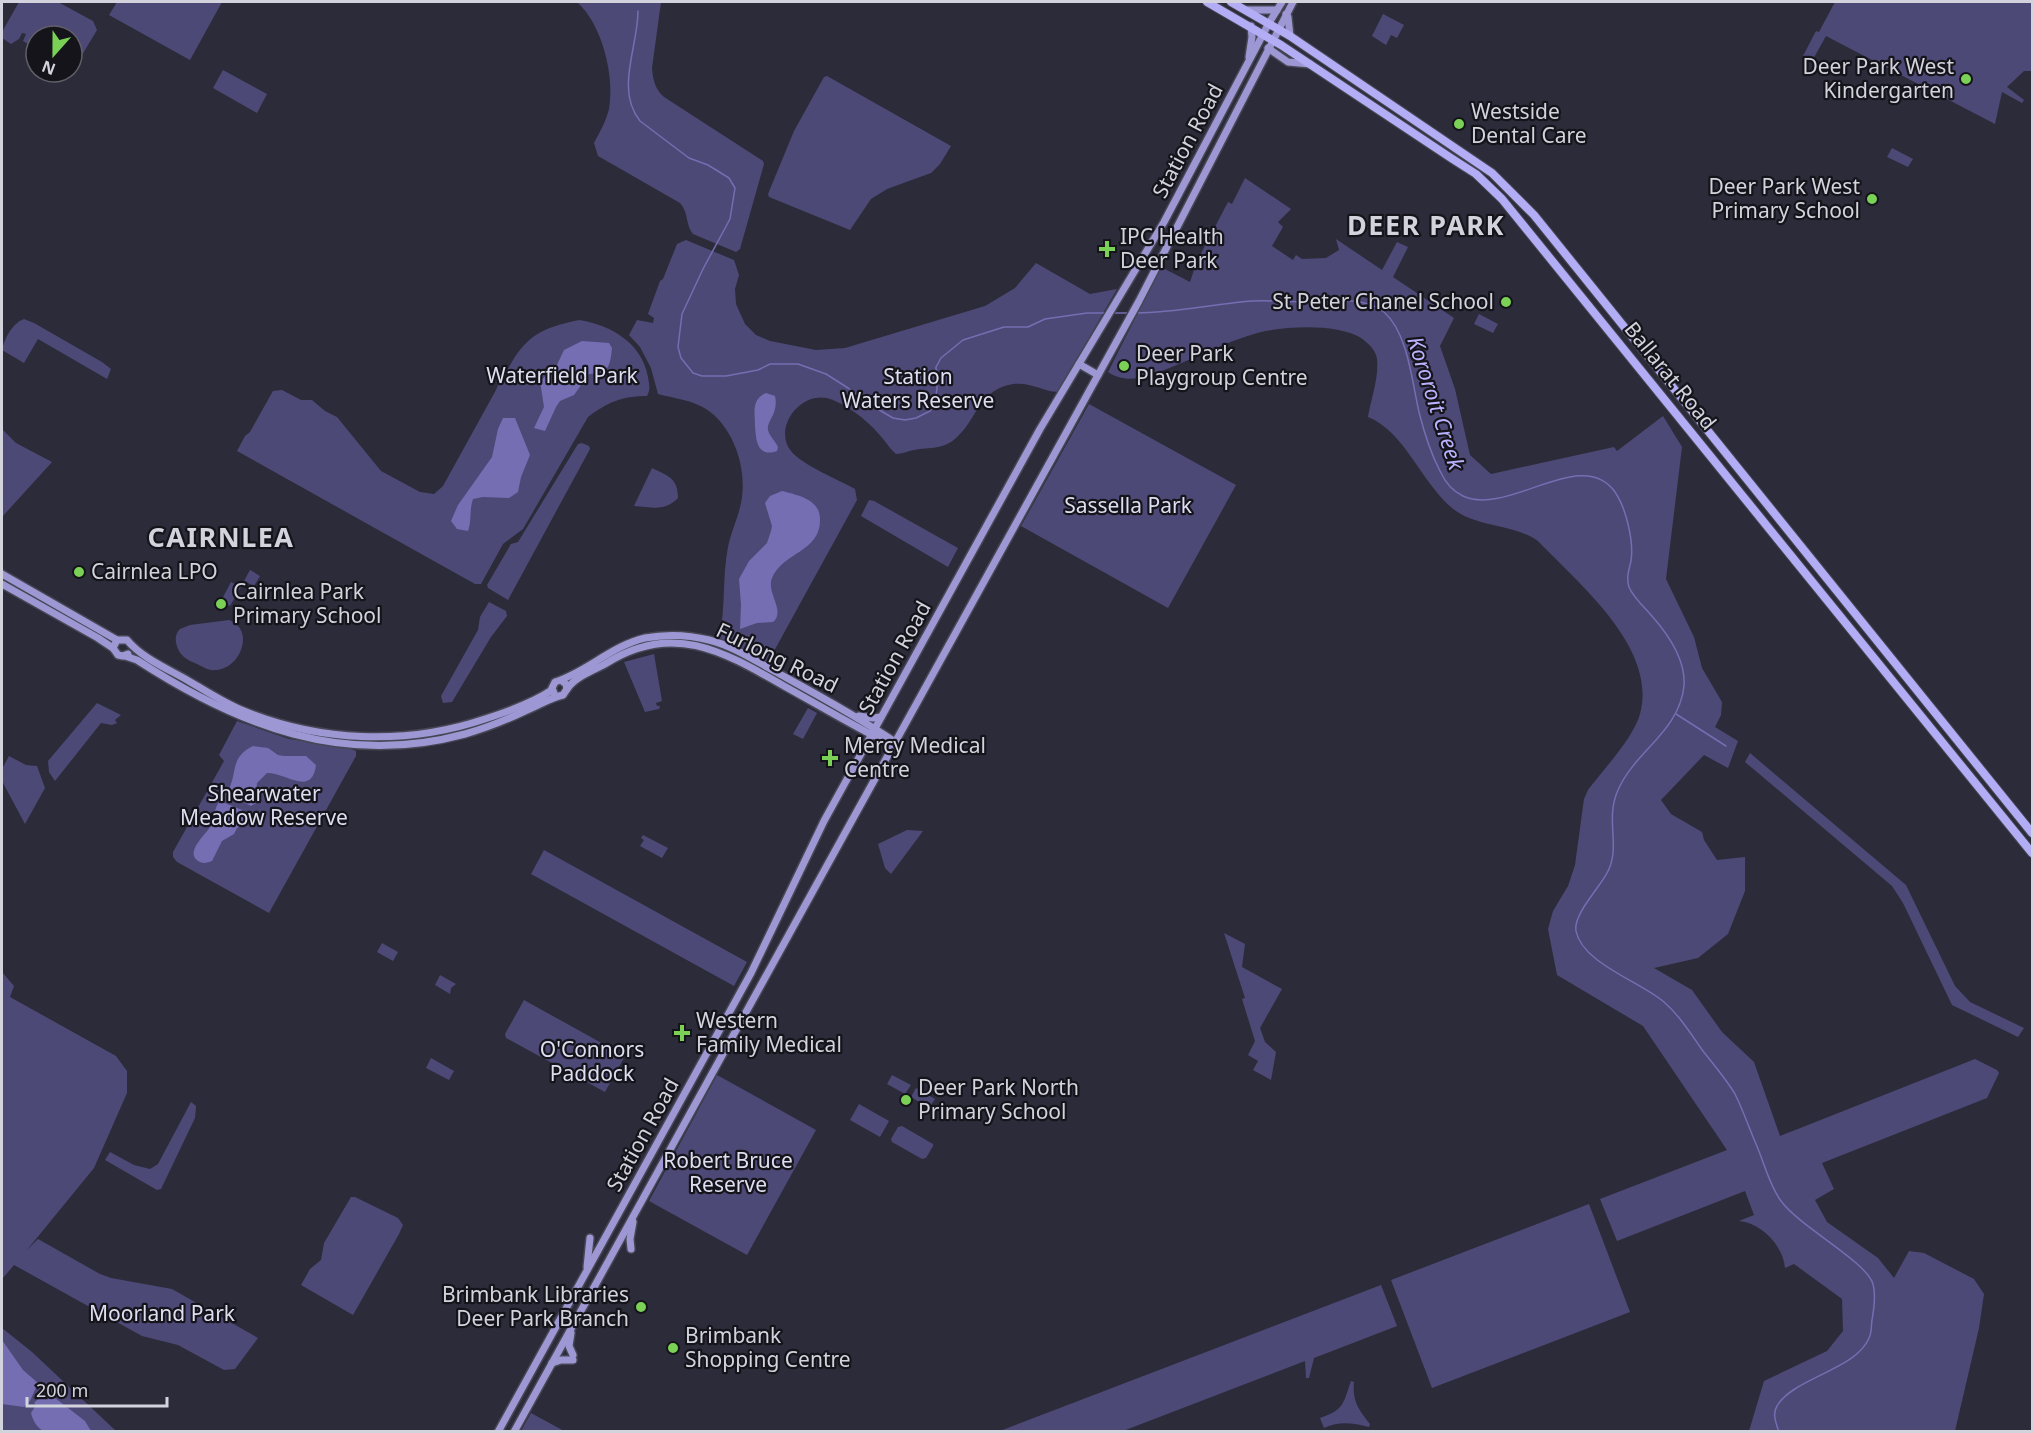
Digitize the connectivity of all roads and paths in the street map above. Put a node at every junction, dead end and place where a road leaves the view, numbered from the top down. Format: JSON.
{"nodes":[{"id":1,"x":1207,"y":2,"type":"edge"},
{"id":2,"x":1232,"y":2,"type":"edge"},
{"id":3,"x":1282,"y":2,"type":"edge"},
{"id":4,"x":1293,"y":2,"type":"edge"},
{"id":5,"x":1246,"y":10,"type":"junction"},
{"id":6,"x":1277,"y":10,"type":"junction"},
{"id":7,"x":1286,"y":14,"type":"junction"},
{"id":8,"x":1269,"y":23,"type":"junction"},
{"id":9,"x":1251,"y":26,"type":"junction"},
{"id":10,"x":1278,"y":29,"type":"junction"},
{"id":11,"x":1264,"y":34,"type":"junction"},
{"id":12,"x":1290,"y":36,"type":"junction"},
{"id":13,"x":1272,"y":40,"type":"junction"},
{"id":14,"x":1268,"y":48,"type":"junction"},
{"id":15,"x":1249,"y":63,"type":"junction"},
{"id":16,"x":1310,"y":64,"type":"junction"},
{"id":17,"x":1164,"y":222,"type":"junction"},
{"id":18,"x":1175,"y":228,"type":"junction"},
{"id":19,"x":1582,"y":275,"type":"junction"},
{"id":20,"x":1572,"y":284,"type":"junction"},
{"id":21,"x":1078,"y":364,"type":"junction"},
{"id":22,"x":1098,"y":375,"type":"junction"},
{"id":23,"x":2,"y":574,"type":"edge"},
{"id":24,"x":2,"y":584,"type":"edge"},
{"id":25,"x":71,"y":614,"type":"junction"},
{"id":26,"x":74,"y":624,"type":"junction"},
{"id":27,"x":117,"y":640,"type":"junction"},
{"id":28,"x":637,"y":645,"type":"junction"},
{"id":29,"x":131,"y":646,"type":"junction"},
{"id":30,"x":113,"y":648,"type":"junction"},
{"id":31,"x":125,"y":656,"type":"junction"},
{"id":32,"x":562,"y":681,"type":"junction"},
{"id":33,"x":567,"y":689,"type":"junction"},
{"id":34,"x":552,"y":690,"type":"junction"},
{"id":35,"x":558,"y":696,"type":"junction"},
{"id":36,"x":851,"y":713,"type":"junction"},
{"id":37,"x":881,"y":717,"type":"junction"},
{"id":38,"x":874,"y":732,"type":"junction"},
{"id":39,"x":895,"y":742,"type":"junction"},
{"id":40,"x":2032,"y":833,"type":"edge"},
{"id":41,"x":2032,"y":853,"type":"edge"},
{"id":42,"x":637,"y":1209,"type":"junction"},
{"id":43,"x":590,"y":1238,"type":"dead end"},
{"id":44,"x":632,"y":1249,"type":"dead end"},
{"id":45,"x":585,"y":1275,"type":"junction"},
{"id":46,"x":572,"y":1328,"type":"junction"},
{"id":47,"x":547,"y":1343,"type":"junction"},
{"id":48,"x":560,"y":1350,"type":"junction"},
{"id":49,"x":552,"y":1363,"type":"junction"},
{"id":50,"x":498,"y":1431,"type":"edge"},
{"id":51,"x":514,"y":1431,"type":"edge"}],
"edges":[{"from":1,"to":9,"type":"highway","name":"Ballarat Road"},
{"from":2,"to":5,"type":"highway","name":"Ballarat Road"},
{"from":3,"to":6,"type":"main road","name":"Station Road"},
{"from":4,"to":7,"type":"main road","name":"Station Road"},
{"from":5,"to":6,"type":"main road"},
{"from":5,"to":8,"type":"highway","name":"Ballarat Road"},
{"from":6,"to":8,"type":"main road","name":"Station Road"},
{"from":7,"to":10,"type":"main road","name":"Station Road"},
{"from":7,"to":12,"type":"main road"},
{"from":8,"to":10,"type":"highway","name":"Ballarat Road"},
{"from":8,"to":11,"type":"main road","name":"Station Road"},
{"from":9,"to":11,"type":"highway","name":"Ballarat Road"},
{"from":9,"to":15,"type":"main road"},
{"from":10,"to":12,"type":"highway","name":"Ballarat Road"},
{"from":10,"to":13,"type":"main road","name":"Station Road"},
{"from":11,"to":13,"type":"highway","name":"Ballarat Road"},
{"from":11,"to":15,"type":"main road","name":"Station Road"},
{"from":12,"to":19,"type":"highway","name":"Ballarat Road"},
{"from":13,"to":14,"type":"main road","name":"Station Road"},
{"from":13,"to":16,"type":"highway","name":"Ballarat Road"},
{"from":14,"to":16,"type":"main road"},
{"from":14,"to":18,"type":"main road","name":"Station Road"},
{"from":15,"to":17,"type":"main road","name":"Station Road"},
{"from":16,"to":20,"type":"highway","name":"Ballarat Road"},
{"from":17,"to":18,"type":"main road"},
{"from":17,"to":21,"type":"main road","name":"Station Road"},
{"from":18,"to":22,"type":"main road","name":"Station Road"},
{"from":19,"to":20,"type":"highway"},
{"from":19,"to":40,"type":"highway","name":"Ballarat Road"},
{"from":20,"to":41,"type":"highway","name":"Ballarat Road"},
{"from":21,"to":22,"type":"main road"},
{"from":21,"to":37,"type":"main road","name":"Station Road"},
{"from":22,"to":39,"type":"main road","name":"Station Road"},
{"from":23,"to":25,"type":"main road"},
{"from":24,"to":26,"type":"main road"},
{"from":25,"to":26,"type":"main road"},
{"from":25,"to":27,"type":"main road"},
{"from":26,"to":30,"type":"main road"},
{"from":27,"to":29,"type":"main road"},
{"from":27,"to":30,"type":"main road"},
{"from":28,"to":32,"type":"main road","name":"Furlong Road"},
{"from":28,"to":33,"type":"main road","name":"Furlong Road"},
{"from":28,"to":36,"type":"main road","name":"Furlong Road"},
{"from":28,"to":38,"type":"main road","name":"Furlong Road"},
{"from":29,"to":31,"type":"main road"},
{"from":29,"to":34,"type":"main road"},
{"from":30,"to":31,"type":"main road"},
{"from":31,"to":35,"type":"main road"},
{"from":32,"to":33,"type":"main road"},
{"from":32,"to":34,"type":"main road"},
{"from":33,"to":35,"type":"main road"},
{"from":34,"to":35,"type":"main road"},
{"from":36,"to":37,"type":"main road"},
{"from":36,"to":38,"type":"main road","name":"Furlong Road"},
{"from":37,"to":38,"type":"main road","name":"Station Road"},
{"from":38,"to":39,"type":"main road"},
{"from":38,"to":45,"type":"main road","name":"Station Road"},
{"from":39,"to":42,"type":"main road","name":"Station Road"},
{"from":42,"to":44,"type":"main road"},
{"from":42,"to":46,"type":"main road","name":"Station Road"},
{"from":43,"to":45,"type":"main road"},
{"from":45,"to":47,"type":"main road","name":"Station Road"},
{"from":46,"to":48,"type":"main road","name":"Station Road"},
{"from":46,"to":49,"type":"main road"},
{"from":47,"to":48,"type":"main road"},
{"from":47,"to":50,"type":"main road","name":"Station Road"},
{"from":48,"to":49,"type":"main road","name":"Station Road"},
{"from":49,"to":51,"type":"main road","name":"Station Road"}]}
